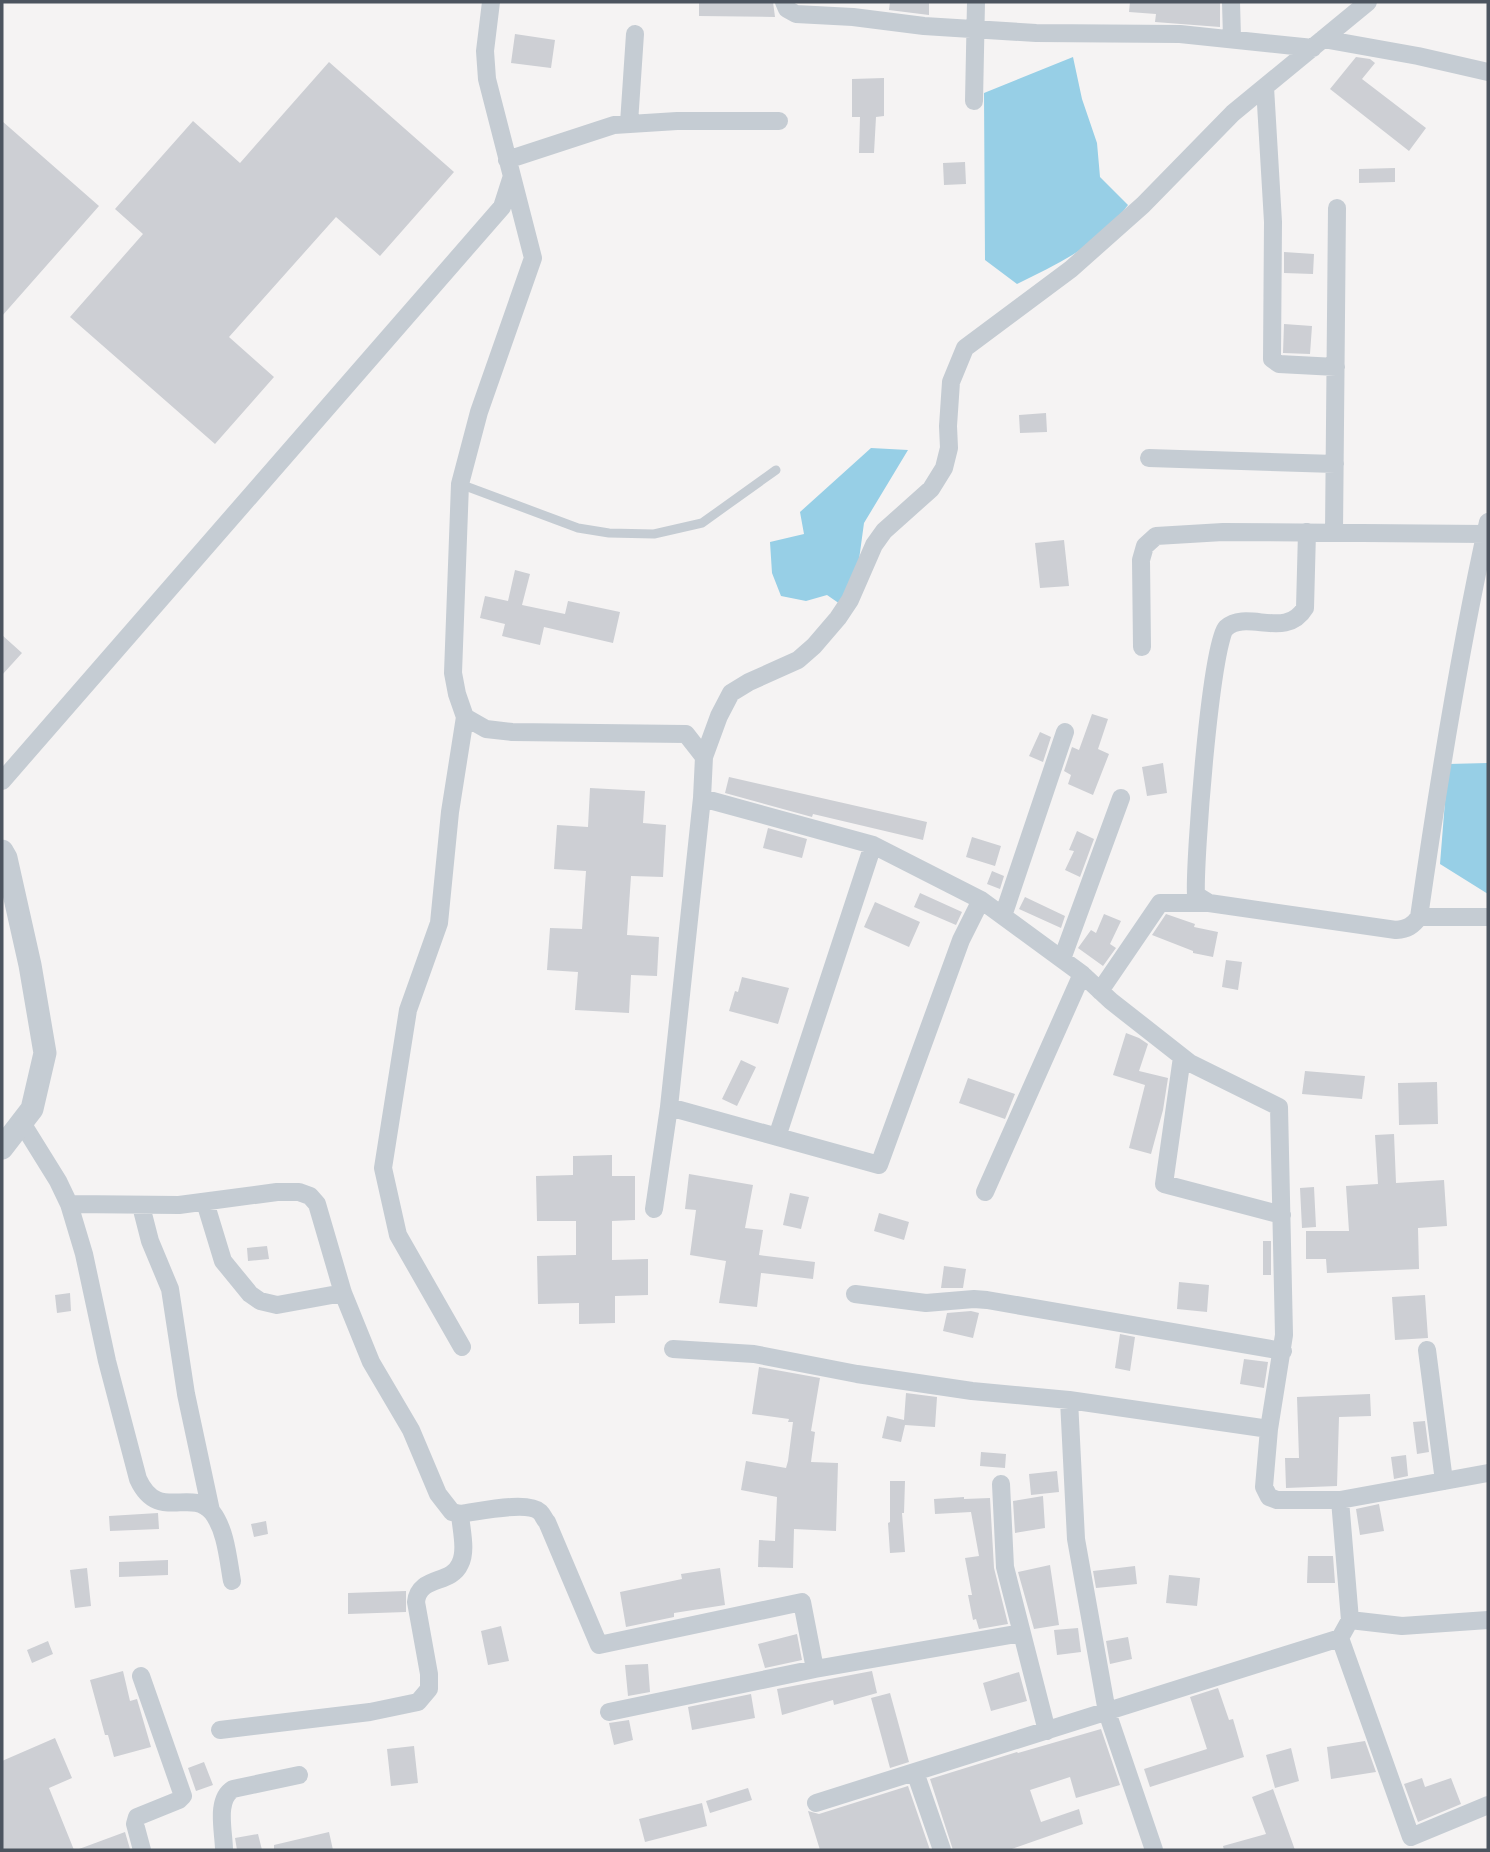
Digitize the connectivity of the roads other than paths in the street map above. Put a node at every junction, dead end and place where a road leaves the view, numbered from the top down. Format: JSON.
{"nodes":[{"id":1,"x":491,"y":2,"type":"edge"},
{"id":2,"x":784,"y":2,"type":"edge"},
{"id":3,"x":976,"y":2,"type":"edge"},
{"id":4,"x":1231,"y":2,"type":"edge"},
{"id":5,"x":1368,"y":2,"type":"edge"},
{"id":6,"x":974,"y":29,"type":"junction"},
{"id":7,"x":635,"y":34,"type":"dead end"},
{"id":8,"x":1232,"y":38,"type":"junction"},
{"id":9,"x":1318,"y":43,"type":"junction"},
{"id":10,"x":1488,"y":72,"type":"edge"},
{"id":11,"x":1265,"y":87,"type":"junction"},
{"id":12,"x":974,"y":101,"type":"dead end"},
{"id":13,"x":779,"y":121,"type":"dead end"},
{"id":14,"x":629,"y":123,"type":"junction"},
{"id":15,"x":509,"y":168,"type":"junction"},
{"id":16,"x":1337,"y":208,"type":"dead end"},
{"id":17,"x":1336,"y":368,"type":"junction"},
{"id":18,"x":1149,"y":458,"type":"dead end"},
{"id":19,"x":1335,"y":464,"type":"junction"},
{"id":20,"x":776,"y":470,"type":"dead end"},
{"id":21,"x":460,"y":484,"type":"junction"},
{"id":22,"x":1487,"y":528,"type":"edge"},
{"id":23,"x":1307,"y":532,"type":"junction"},
{"id":24,"x":1334,"y":532,"type":"junction"},
{"id":25,"x":1142,"y":647,"type":"dead end"},
{"id":26,"x":465,"y":717,"type":"junction"},
{"id":27,"x":1065,"y":732,"type":"dead end"},
{"id":28,"x":704,"y":757,"type":"junction"},
{"id":29,"x":2,"y":781,"type":"edge"},
{"id":30,"x":702,"y":797,"type":"junction"},
{"id":31,"x":1121,"y":798,"type":"dead end"},
{"id":32,"x":873,"y":845,"type":"junction"},
{"id":33,"x":2,"y":850,"type":"edge"},
{"id":34,"x":981,"y":900,"type":"junction"},
{"id":35,"x":1209,"y":903,"type":"junction"},
{"id":36,"x":1003,"y":916,"type":"junction"},
{"id":37,"x":1419,"y":917,"type":"junction"},
{"id":38,"x":1488,"y":917,"type":"edge"},
{"id":39,"x":1062,"y":959,"type":"junction"},
{"id":40,"x":1082,"y":974,"type":"junction"},
{"id":41,"x":1100,"y":991,"type":"junction"},
{"id":42,"x":1182,"y":1057,"type":"junction"},
{"id":43,"x":669,"y":1107,"type":"junction"},
{"id":44,"x":22,"y":1123,"type":"junction"},
{"id":45,"x":777,"y":1137,"type":"junction"},
{"id":46,"x":2,"y":1148,"type":"edge"},
{"id":47,"x":985,"y":1192,"type":"dead end"},
{"id":48,"x":205,"y":1202,"type":"junction"},
{"id":49,"x":69,"y":1204,"type":"junction"},
{"id":50,"x":141,"y":1206,"type":"junction"},
{"id":51,"x":654,"y":1209,"type":"dead end"},
{"id":52,"x":1282,"y":1216,"type":"junction"},
{"id":53,"x":343,"y":1293,"type":"junction"},
{"id":54,"x":855,"y":1294,"type":"dead end"},
{"id":55,"x":462,"y":1347,"type":"dead end"},
{"id":56,"x":673,"y":1349,"type":"dead end"},
{"id":57,"x":1427,"y":1350,"type":"dead end"},
{"id":58,"x":1283,"y":1351,"type":"junction"},
{"id":59,"x":1069,"y":1400,"type":"junction"},
{"id":60,"x":1269,"y":1429,"type":"junction"},
{"id":61,"x":1488,"y":1473,"type":"edge"},
{"id":62,"x":1444,"y":1481,"type":"junction"},
{"id":63,"x":1001,"y":1484,"type":"dead end"},
{"id":64,"x":1339,"y":1500,"type":"junction"},
{"id":65,"x":211,"y":1511,"type":"junction"},
{"id":66,"x":460,"y":1514,"type":"junction"},
{"id":67,"x":232,"y":1581,"type":"dead end"},
{"id":68,"x":1350,"y":1620,"type":"junction"},
{"id":69,"x":1488,"y":1620,"type":"edge"},
{"id":70,"x":1021,"y":1633,"type":"junction"},
{"id":71,"x":1340,"y":1638,"type":"junction"},
{"id":72,"x":815,"y":1669,"type":"junction"},
{"id":73,"x":141,"y":1676,"type":"dead end"},
{"id":74,"x":609,"y":1712,"type":"dead end"},
{"id":75,"x":1107,"y":1712,"type":"junction"},
{"id":76,"x":220,"y":1730,"type":"dead end"},
{"id":77,"x":1047,"y":1731,"type":"junction"},
{"id":78,"x":915,"y":1772,"type":"junction"},
{"id":79,"x":299,"y":1775,"type":"dead end"},
{"id":80,"x":816,"y":1804,"type":"dead end"},
{"id":81,"x":1488,"y":1805,"type":"edge"},
{"id":82,"x":142,"y":1850,"type":"edge"},
{"id":83,"x":224,"y":1850,"type":"edge"},
{"id":84,"x":942,"y":1850,"type":"edge"},
{"id":85,"x":1154,"y":1850,"type":"edge"}],
"edges":[{"from":1,"to":15,"type":"street"},
{"from":2,"to":6,"type":"street"},
{"from":3,"to":6,"type":"street"},
{"from":4,"to":8,"type":"street"},
{"from":5,"to":9,"type":"street"},
{"from":6,"to":8,"type":"street"},
{"from":6,"to":12,"type":"street"},
{"from":7,"to":14,"type":"street"},
{"from":8,"to":9,"type":"street"},
{"from":9,"to":10,"type":"street"},
{"from":9,"to":11,"type":"street"},
{"from":11,"to":17,"type":"street"},
{"from":11,"to":28,"type":"street"},
{"from":13,"to":14,"type":"street"},
{"from":14,"to":15,"type":"street"},
{"from":15,"to":21,"type":"street"},
{"from":15,"to":29,"type":"street"},
{"from":16,"to":17,"type":"street"},
{"from":17,"to":19,"type":"street"},
{"from":18,"to":19,"type":"street"},
{"from":19,"to":24,"type":"street"},
{"from":20,"to":21,"type":"lane"},
{"from":21,"to":26,"type":"street"},
{"from":22,"to":24,"type":"street"},
{"from":22,"to":37,"type":"street"},
{"from":23,"to":24,"type":"street"},
{"from":23,"to":25,"type":"street"},
{"from":23,"to":35,"type":"street"},
{"from":26,"to":28,"type":"street"},
{"from":26,"to":55,"type":"street"},
{"from":27,"to":36,"type":"street"},
{"from":28,"to":30,"type":"street"},
{"from":30,"to":32,"type":"street"},
{"from":30,"to":43,"type":"street"},
{"from":31,"to":39,"type":"street"},
{"from":32,"to":34,"type":"street"},
{"from":32,"to":45,"type":"street"},
{"from":33,"to":44,"type":"street"},
{"from":34,"to":36,"type":"street"},
{"from":34,"to":45,"type":"street"},
{"from":35,"to":37,"type":"street"},
{"from":35,"to":41,"type":"street"},
{"from":36,"to":39,"type":"street"},
{"from":37,"to":38,"type":"street"},
{"from":39,"to":40,"type":"street"},
{"from":40,"to":41,"type":"street"},
{"from":40,"to":47,"type":"street"},
{"from":41,"to":42,"type":"street"},
{"from":42,"to":52,"type":"street"},
{"from":42,"to":52,"type":"street"},
{"from":43,"to":45,"type":"street"},
{"from":43,"to":51,"type":"street"},
{"from":44,"to":46,"type":"street"},
{"from":44,"to":49,"type":"street"},
{"from":48,"to":50,"type":"street"},
{"from":48,"to":53,"type":"street"},
{"from":48,"to":53,"type":"street"},
{"from":49,"to":50,"type":"street"},
{"from":49,"to":65,"type":"street"},
{"from":50,"to":65,"type":"street"},
{"from":52,"to":58,"type":"street"},
{"from":53,"to":66,"type":"street"},
{"from":54,"to":58,"type":"street"},
{"from":56,"to":59,"type":"street"},
{"from":57,"to":62,"type":"street"},
{"from":58,"to":60,"type":"street"},
{"from":59,"to":60,"type":"street"},
{"from":59,"to":75,"type":"street"},
{"from":60,"to":64,"type":"street"},
{"from":61,"to":62,"type":"street"},
{"from":62,"to":64,"type":"street"},
{"from":63,"to":70,"type":"street"},
{"from":64,"to":68,"type":"street"},
{"from":65,"to":67,"type":"street"},
{"from":66,"to":72,"type":"street"},
{"from":66,"to":76,"type":"street"},
{"from":68,"to":69,"type":"street"},
{"from":68,"to":71,"type":"street"},
{"from":70,"to":72,"type":"street"},
{"from":70,"to":77,"type":"street"},
{"from":71,"to":75,"type":"street"},
{"from":71,"to":81,"type":"street"},
{"from":72,"to":74,"type":"street"},
{"from":73,"to":82,"type":"street"},
{"from":75,"to":77,"type":"street"},
{"from":75,"to":85,"type":"street"},
{"from":77,"to":78,"type":"street"},
{"from":78,"to":80,"type":"street"},
{"from":78,"to":84,"type":"street"},
{"from":79,"to":83,"type":"street"}]}
